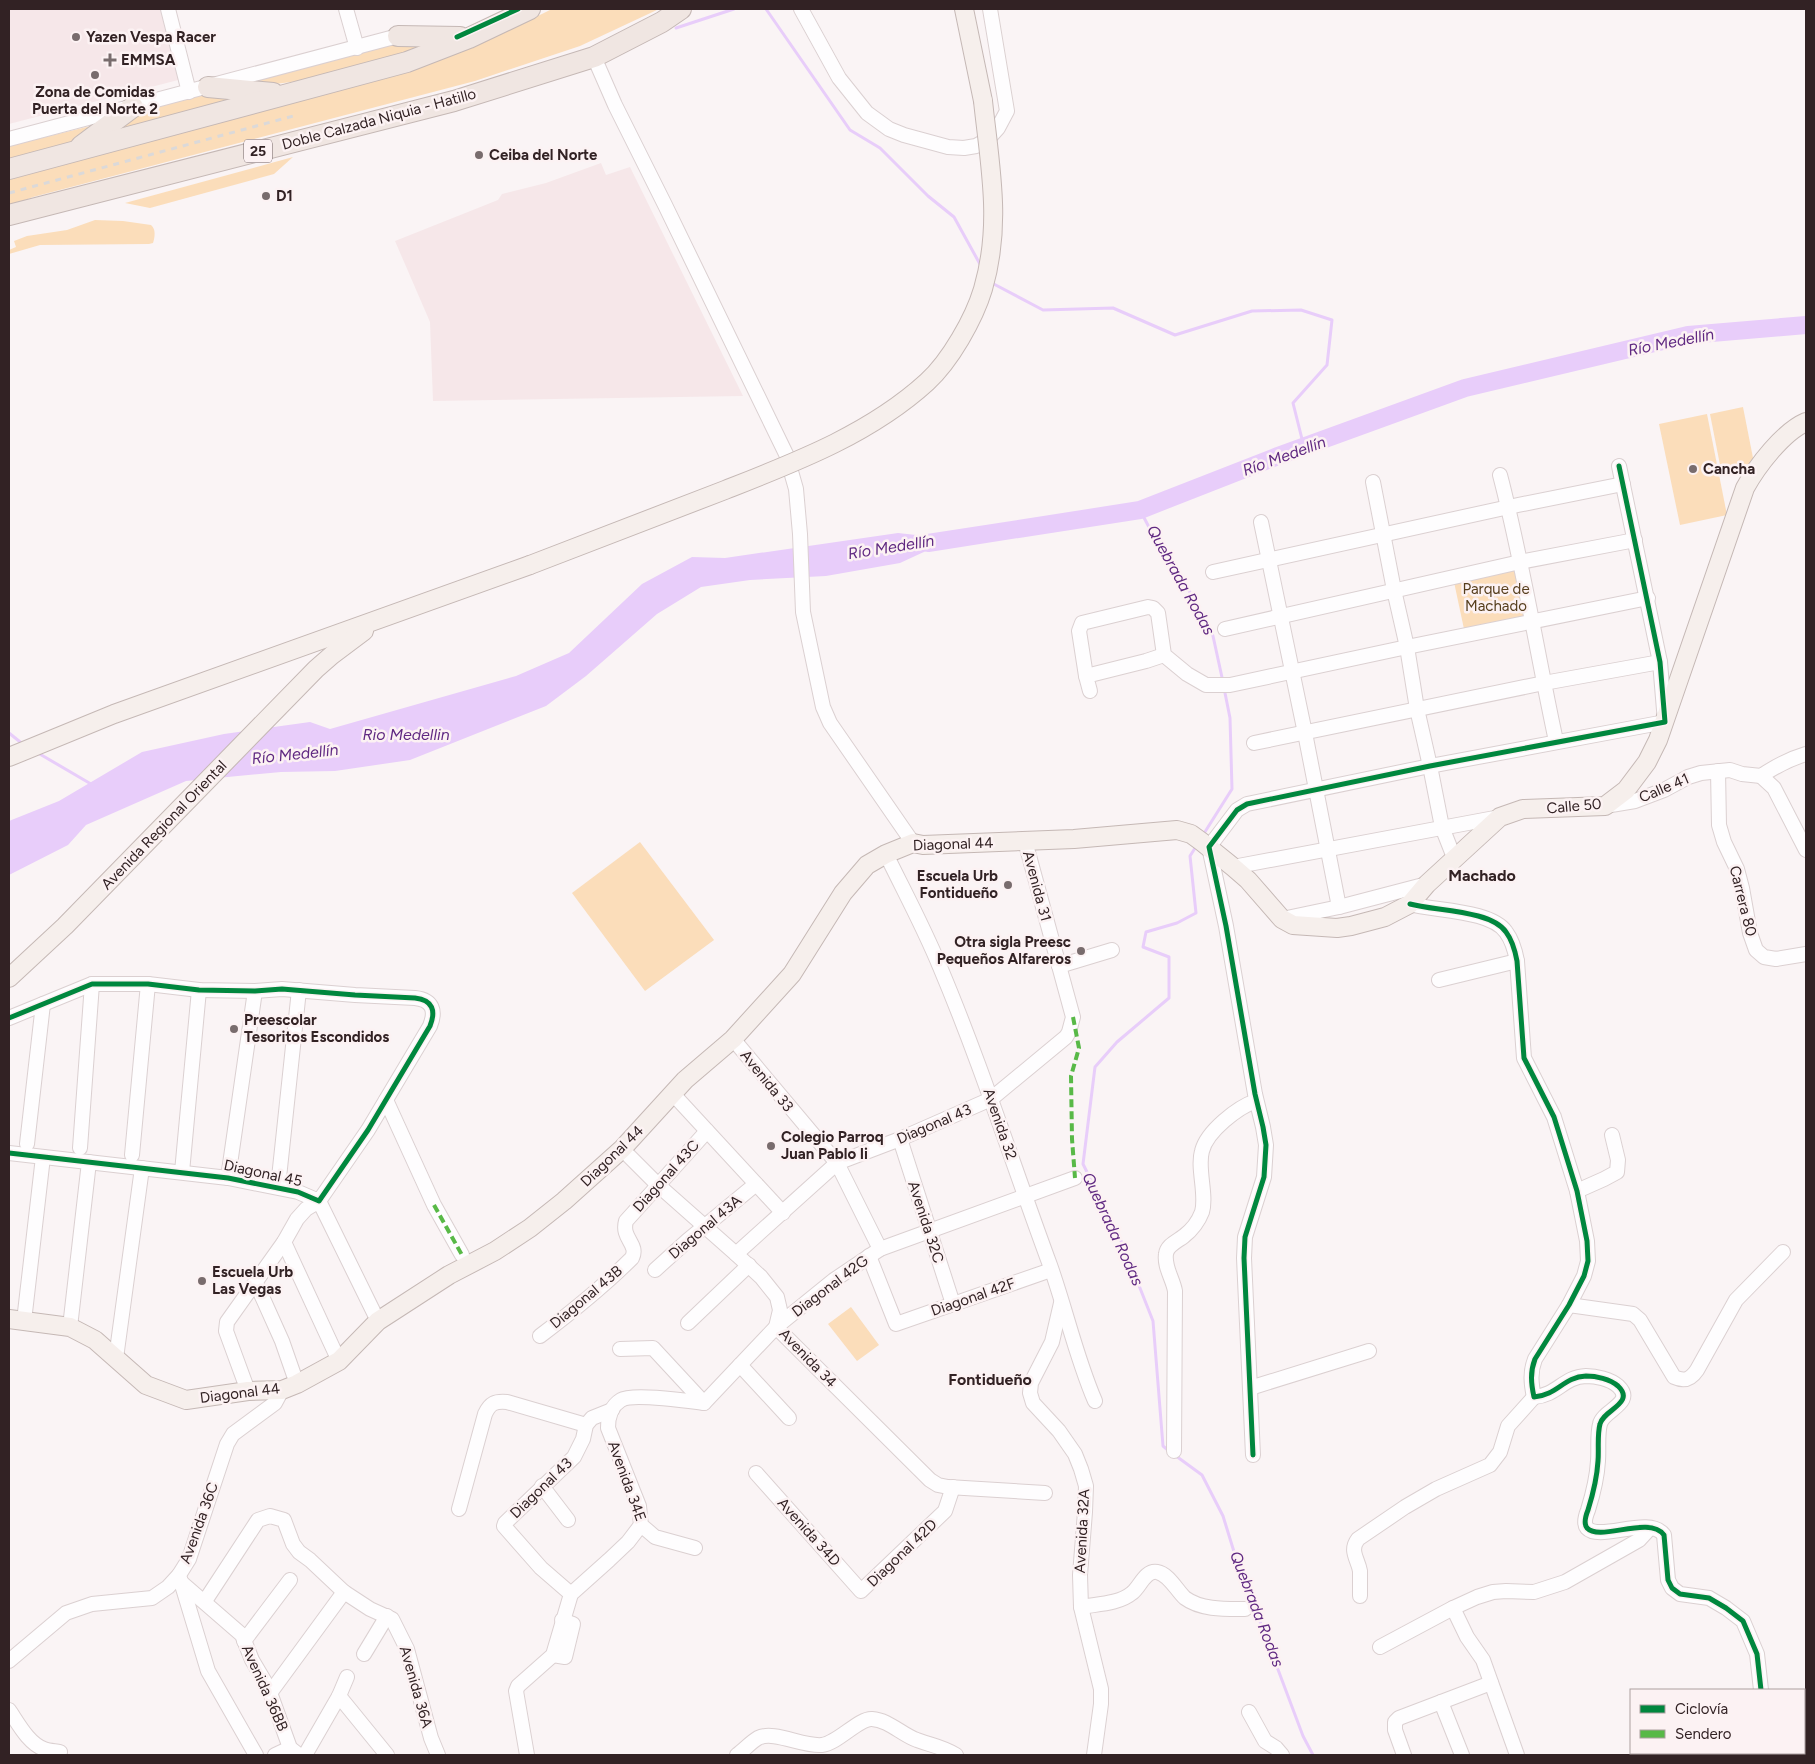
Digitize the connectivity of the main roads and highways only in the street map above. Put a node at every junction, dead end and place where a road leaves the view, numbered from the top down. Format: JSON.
{"nodes":[{"id":1,"x":530,"y":9,"type":"edge"},
{"id":2,"x":681,"y":9,"type":"edge"},
{"id":3,"x":964,"y":9,"type":"edge"},
{"id":4,"x":398,"y":36,"type":"road end"},
{"id":5,"x":469,"y":38,"type":"junction"},
{"id":6,"x":198,"y":89,"type":"road end"},
{"id":7,"x":285,"y":94,"type":"junction"},
{"id":8,"x":133,"y":107,"type":"road end"},
{"id":9,"x":71,"y":153,"type":"junction"},
{"id":10,"x":9,"y":170,"type":"edge"},
{"id":11,"x":9,"y":216,"type":"edge"},
{"id":12,"x":1806,"y":422,"type":"edge"},
{"id":13,"x":386,"y":617,"type":"junction"},
{"id":14,"x":9,"y":757,"type":"edge"},
{"id":15,"x":1282,"y":919,"type":"joint"},
{"id":16,"x":9,"y":978,"type":"edge"},
{"id":17,"x":16,"y":1320,"type":"edge"}],
"edges":[{"from":1,"to":5,"type":"highway"},
{"from":2,"to":11,"type":"highway","name":"Doble Calzada Niquia - Hatillo","number":"25"},
{"from":3,"to":13,"type":"main road","bridge":true},
{"from":4,"to":5,"type":"highway"},
{"from":5,"to":7,"type":"highway"},
{"from":6,"to":7,"type":"highway"},
{"from":7,"to":9,"type":"highway"},
{"from":8,"to":9,"type":"highway"},
{"from":9,"to":10,"type":"highway"},
{"from":12,"to":15,"type":"main road","name":"Calle 50"},
{"from":13,"to":14,"type":"main road"},
{"from":13,"to":16,"type":"main road","name":"Avenida Regional Oriental"},
{"from":15,"to":17,"type":"main road","name":"Diagonal 44"}]}
